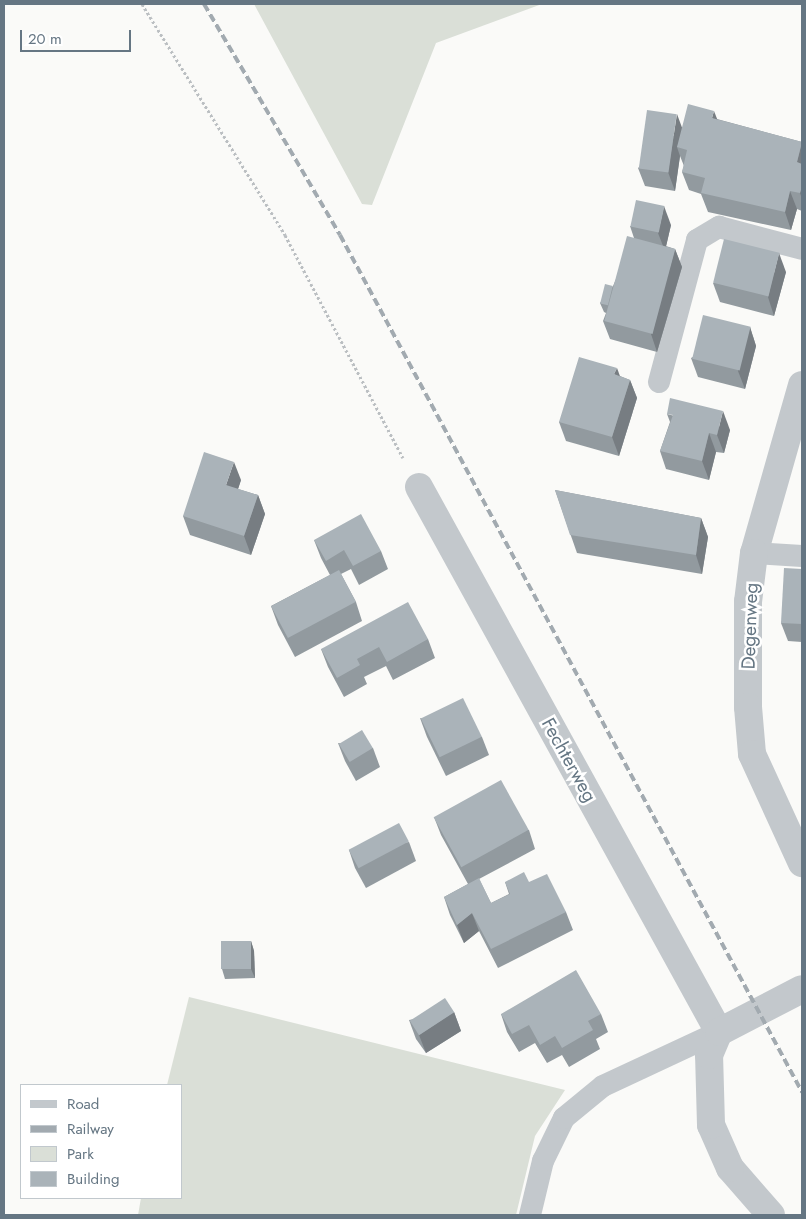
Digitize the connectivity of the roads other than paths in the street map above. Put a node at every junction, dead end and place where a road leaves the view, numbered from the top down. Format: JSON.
{"nodes":[{"id":1,"x":802,"y":249,"type":"edge"},
{"id":2,"x":659,"y":382,"type":"dead end"},
{"id":3,"x":802,"y":386,"type":"edge"},
{"id":4,"x":419,"y":487,"type":"road end"},
{"id":5,"x":754,"y":553,"type":"junction"},
{"id":6,"x":802,"y":556,"type":"edge"},
{"id":7,"x":802,"y":863,"type":"edge"},
{"id":8,"x":802,"y":989,"type":"edge"},
{"id":9,"x":719,"y":1032,"type":"junction"},
{"id":10,"x":530,"y":1215,"type":"edge"},
{"id":11,"x":771,"y":1215,"type":"edge"}],
"edges":[{"from":1,"to":2,"type":"lane"},
{"from":3,"to":5,"type":"street","name":"Degenweg"},
{"from":4,"to":9,"type":"street","name":"Fechterweg"},
{"from":5,"to":6,"type":"lane"},
{"from":5,"to":7,"type":"street","name":"Degenweg"},
{"from":8,"to":9,"type":"street"},
{"from":9,"to":10,"type":"lane"},
{"from":9,"to":11,"type":"street"}]}
